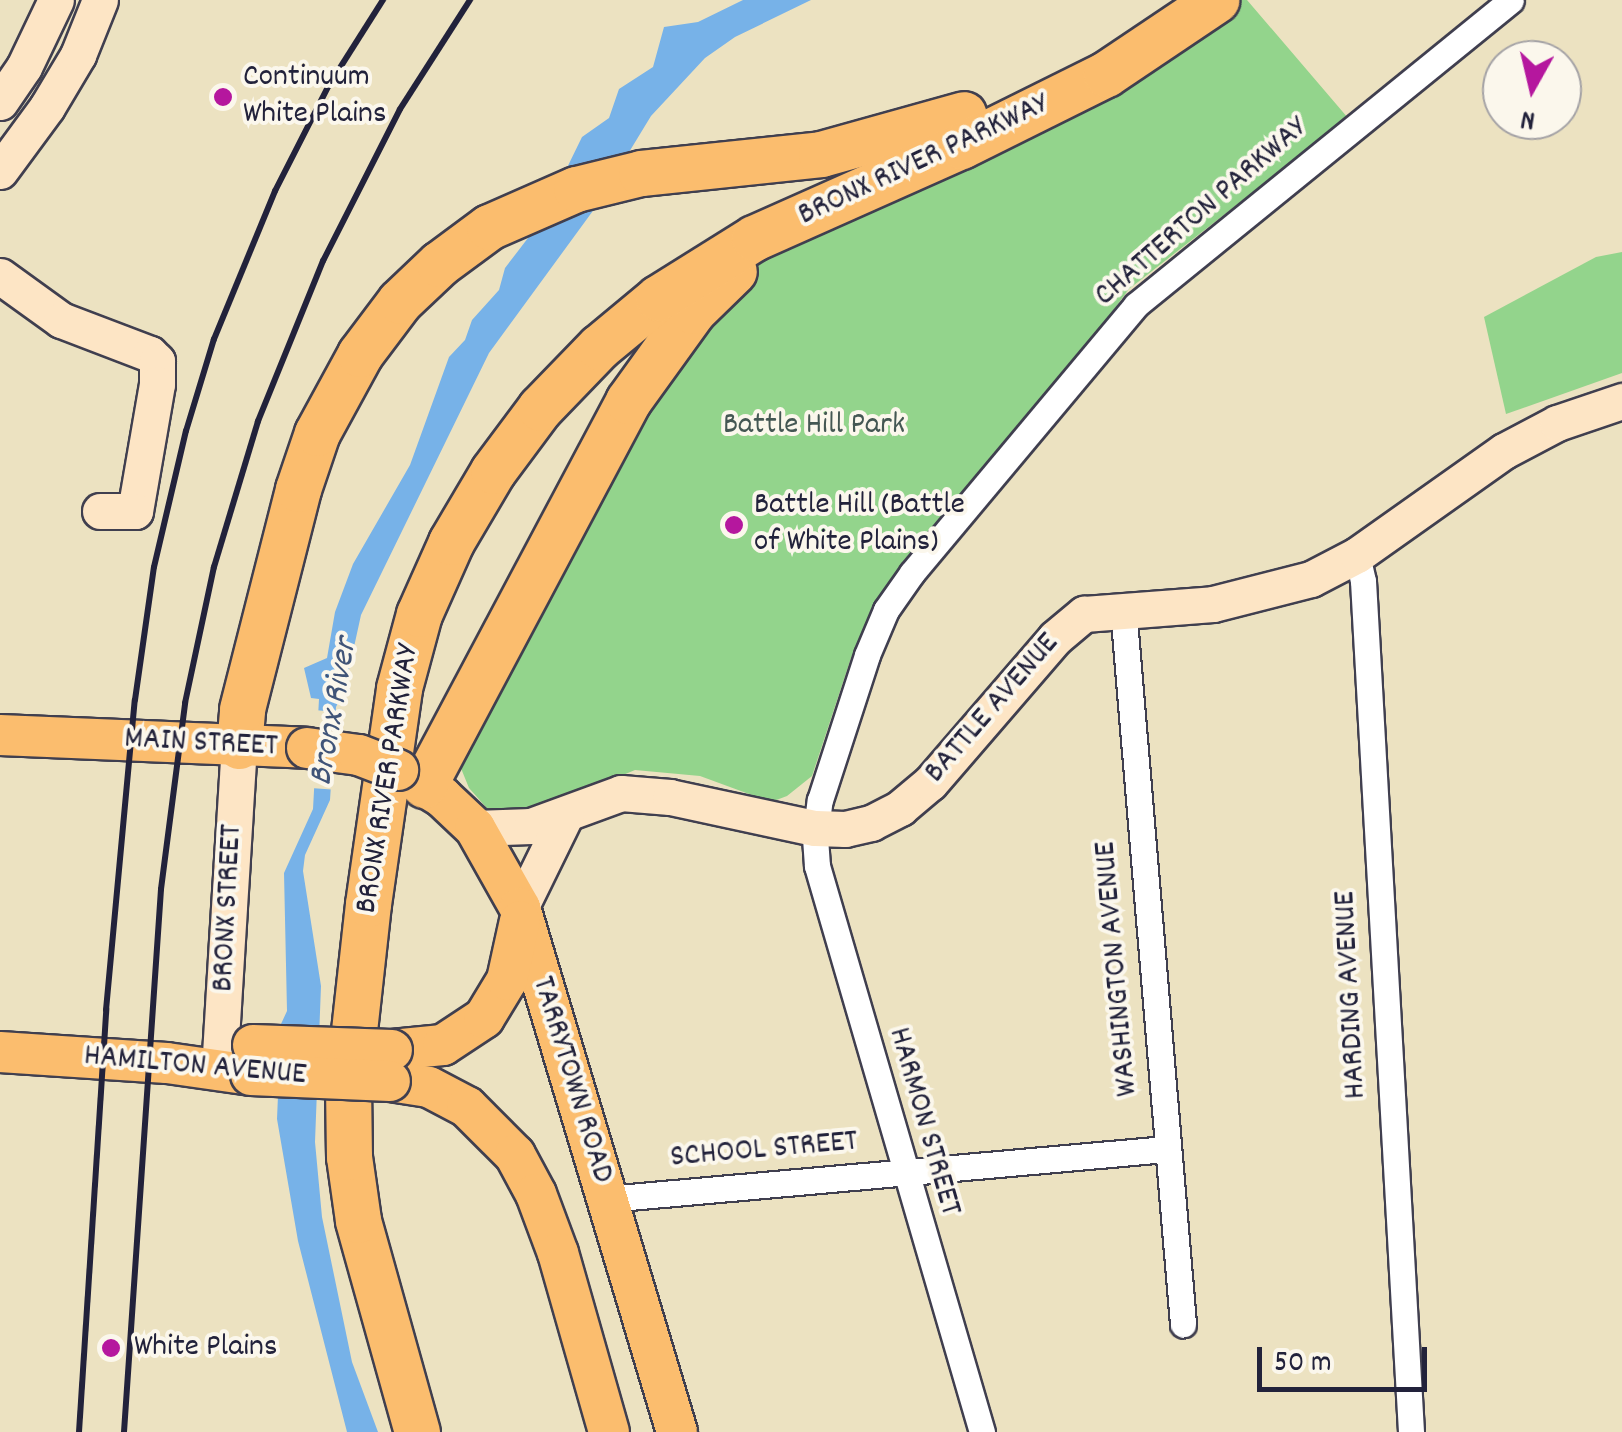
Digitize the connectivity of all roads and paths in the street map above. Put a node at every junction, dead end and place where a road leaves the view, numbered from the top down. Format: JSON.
{"nodes":[{"id":1,"x":56,"y":0,"type":"edge"},
{"id":2,"x":100,"y":0,"type":"edge"},
{"id":3,"x":1174,"y":0,"type":"edge"},
{"id":4,"x":1216,"y":0,"type":"edge"},
{"id":5,"x":1511,"y":0,"type":"edge"},
{"id":6,"x":0,"y":102,"type":"edge"},
{"id":7,"x":964,"y":114,"type":"junction"},
{"id":8,"x":0,"y":171,"type":"edge"},
{"id":9,"x":841,"y":200,"type":"junction"},
{"id":10,"x":0,"y":276,"type":"edge"},
{"id":11,"x":1622,"y":401,"type":"edge"},
{"id":12,"x":100,"y":511,"type":"dead end"},
{"id":13,"x":1356,"y":555,"type":"junction"},
{"id":14,"x":1123,"y":608,"type":"junction"},
{"id":15,"x":0,"y":735,"type":"edge"},
{"id":16,"x":239,"y":746,"type":"junction"},
{"id":17,"x":411,"y":778,"type":"junction"},
{"id":18,"x":566,"y":814,"type":"junction"},
{"id":19,"x":475,"y":828,"type":"junction"},
{"id":20,"x":815,"y":828,"type":"junction"},
{"id":21,"x":520,"y":908,"type":"junction"},
{"id":22,"x":0,"y":1052,"type":"edge"},
{"id":23,"x":236,"y":1060,"type":"junction"},
{"id":24,"x":391,"y":1065,"type":"junction"},
{"id":25,"x":1166,"y":1148,"type":"junction"},
{"id":26,"x":903,"y":1171,"type":"junction"},
{"id":27,"x":607,"y":1199,"type":"junction"},
{"id":28,"x":1183,"y":1324,"type":"dead end"},
{"id":29,"x":396,"y":1432,"type":"edge"},
{"id":30,"x":417,"y":1432,"type":"edge"},
{"id":31,"x":609,"y":1432,"type":"edge"},
{"id":32,"x":677,"y":1432,"type":"edge"},
{"id":33,"x":982,"y":1432,"type":"edge"},
{"id":34,"x":1411,"y":1432,"type":"edge"}],
"edges":[{"from":1,"to":6,"type":"street"},
{"from":2,"to":8,"type":"street"},
{"from":3,"to":7,"type":"highway","name":"BRONX RIVER PARKWAY"},
{"from":4,"to":9,"type":"highway","name":"BRONX RIVER PARKWAY"},
{"from":5,"to":20,"type":"street","name":"CHATTERTON PARKWAY"},
{"from":7,"to":16,"type":"highway"},
{"from":7,"to":29,"type":"highway","name":"BRONX RIVER PARKWAY"},
{"from":9,"to":17,"type":"highway"},
{"from":9,"to":30,"type":"highway","name":"BRONX RIVER PARKWAY"},
{"from":10,"to":12,"type":"street"},
{"from":11,"to":13,"type":"street","name":"BATTLE AVENUE"},
{"from":13,"to":14,"type":"street","name":"BATTLE AVENUE"},
{"from":13,"to":34,"type":"street","name":"HARDING AVENUE"},
{"from":14,"to":20,"type":"street","name":"BATTLE AVENUE"},
{"from":14,"to":25,"type":"street","name":"WASHINGTON AVENUE"},
{"from":15,"to":16,"type":"main road","name":"MAIN STREET"},
{"from":16,"to":17,"type":"main road","name":"MAIN STREET","bridge":true},
{"from":16,"to":23,"type":"street","name":"BRONX STREET"},
{"from":17,"to":19,"type":"main road","name":"TARRYTOWN ROAD"},
{"from":18,"to":19,"type":"street","name":"BATTLE AVENUE"},
{"from":18,"to":20,"type":"street","name":"BATTLE AVENUE"},
{"from":18,"to":21,"type":"street"},
{"from":19,"to":21,"type":"main road","name":"TARRYTOWN ROAD"},
{"from":20,"to":26,"type":"street","name":"HARMON STREET"},
{"from":21,"to":24,"type":"main road"},
{"from":21,"to":27,"type":"main road","name":"TARRYTOWN ROAD"},
{"from":22,"to":23,"type":"main road","name":"HAMILTON AVENUE"},
{"from":23,"to":24,"type":"main road","name":"HAMILTON AVENUE","bridge":true},
{"from":24,"to":31,"type":"main road","name":"TARRYTOWN ROAD"},
{"from":25,"to":26,"type":"street","name":"SCHOOL STREET"},
{"from":25,"to":28,"type":"street","name":"WASHINGTON AVENUE"},
{"from":26,"to":27,"type":"street","name":"SCHOOL STREET"},
{"from":26,"to":33,"type":"street","name":"HARMON STREET"},
{"from":27,"to":32,"type":"main road","name":"TARRYTOWN ROAD"}]}
